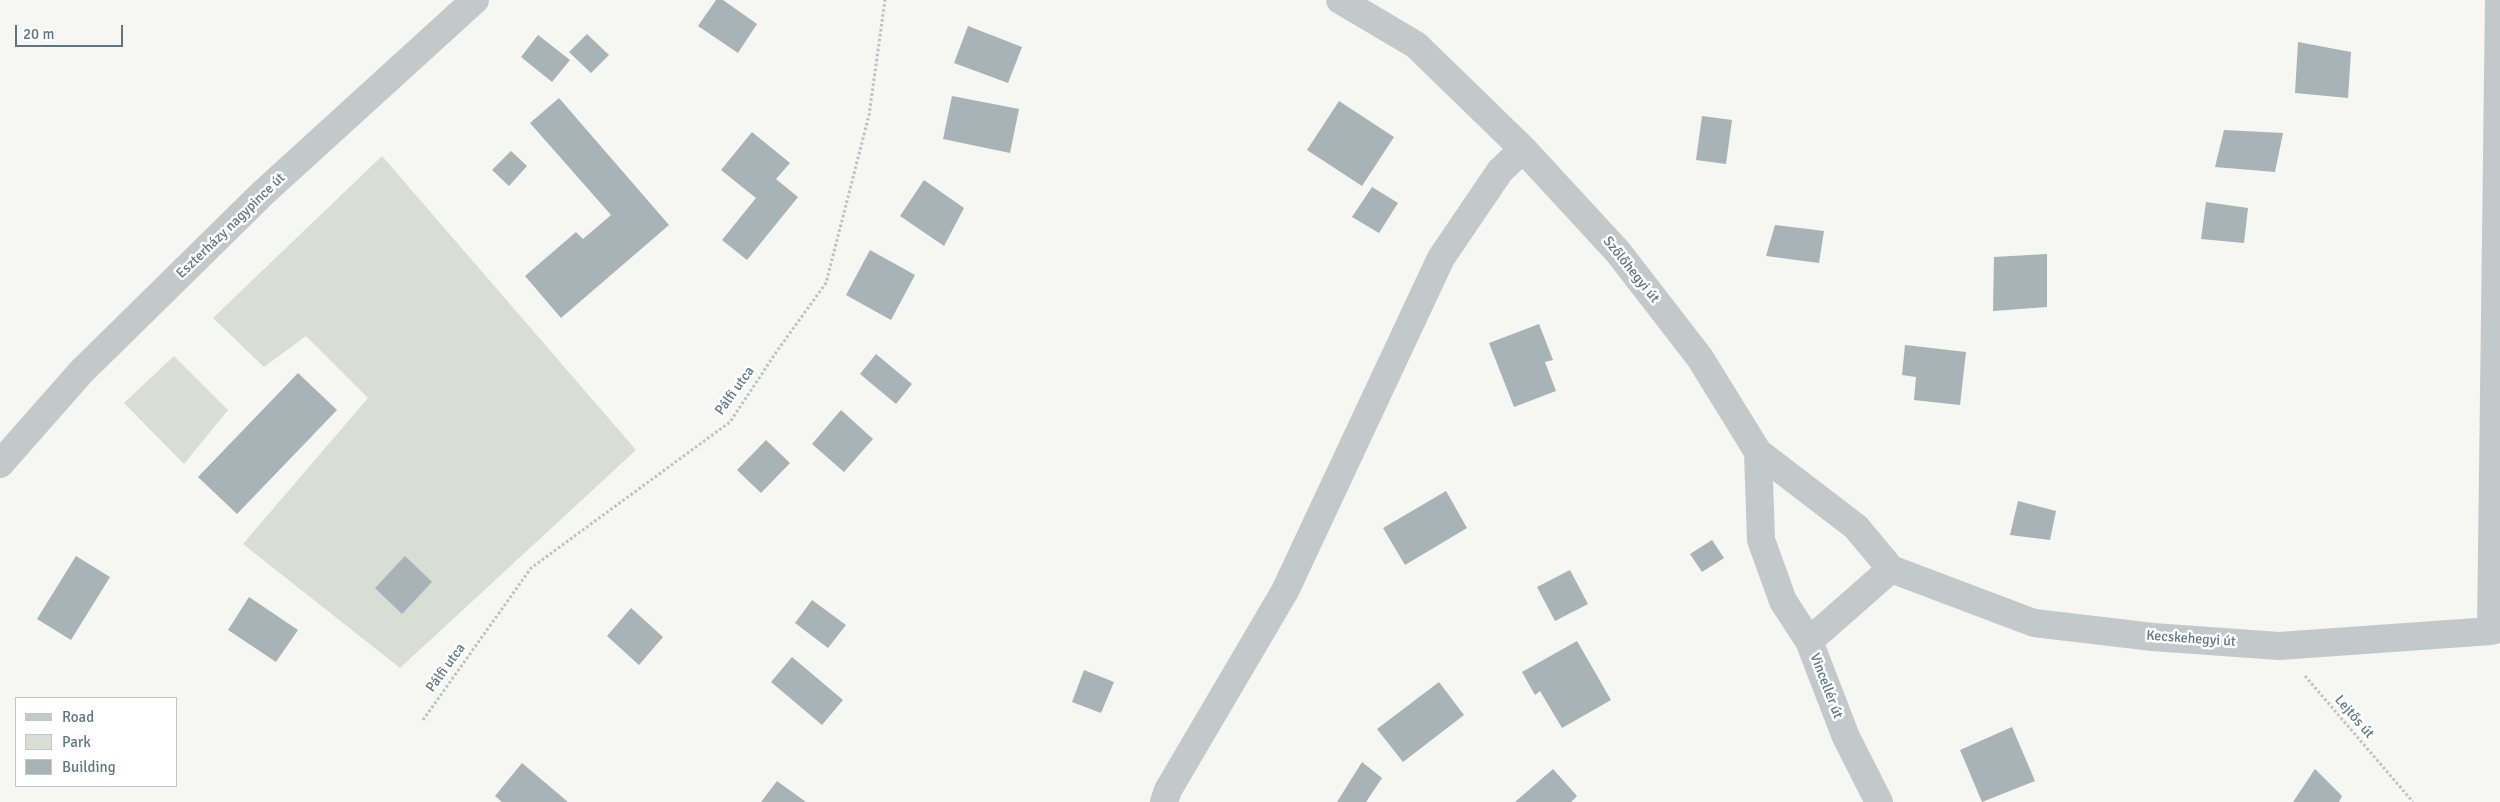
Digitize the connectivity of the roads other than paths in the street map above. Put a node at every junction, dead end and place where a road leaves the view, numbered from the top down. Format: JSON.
{"nodes":[{"id":1,"x":475,"y":0,"type":"edge"},
{"id":2,"x":1340,"y":0,"type":"edge"},
{"id":3,"x":2499,"y":0,"type":"edge"},
{"id":4,"x":1523,"y":149,"type":"junction"},
{"id":5,"x":1758,"y":452,"type":"junction"},
{"id":6,"x":0,"y":464,"type":"edge"},
{"id":7,"x":1891,"y":569,"type":"junction"},
{"id":8,"x":2495,"y":629,"type":"edge"},
{"id":9,"x":1809,"y":641,"type":"junction"},
{"id":10,"x":1164,"y":802,"type":"edge"},
{"id":11,"x":1879,"y":802,"type":"edge"}],
"edges":[{"from":1,"to":6,"type":"street","name":"Eszterházy nagypince út"},
{"from":2,"to":4,"type":"street","name":"Szőlőhegyi út"},
{"from":3,"to":8,"type":"street"},
{"from":4,"to":5,"type":"street","name":"Szőlőhegyi út"},
{"from":4,"to":10,"type":"street"},
{"from":5,"to":7,"type":"street","name":"Szőlőhegyi út"},
{"from":5,"to":9,"type":"street"},
{"from":7,"to":8,"type":"street","name":"Kecskehegyi út"},
{"from":7,"to":9,"type":"street","name":"Vincellér út"},
{"from":9,"to":11,"type":"street","name":"Vincellér út"}]}
